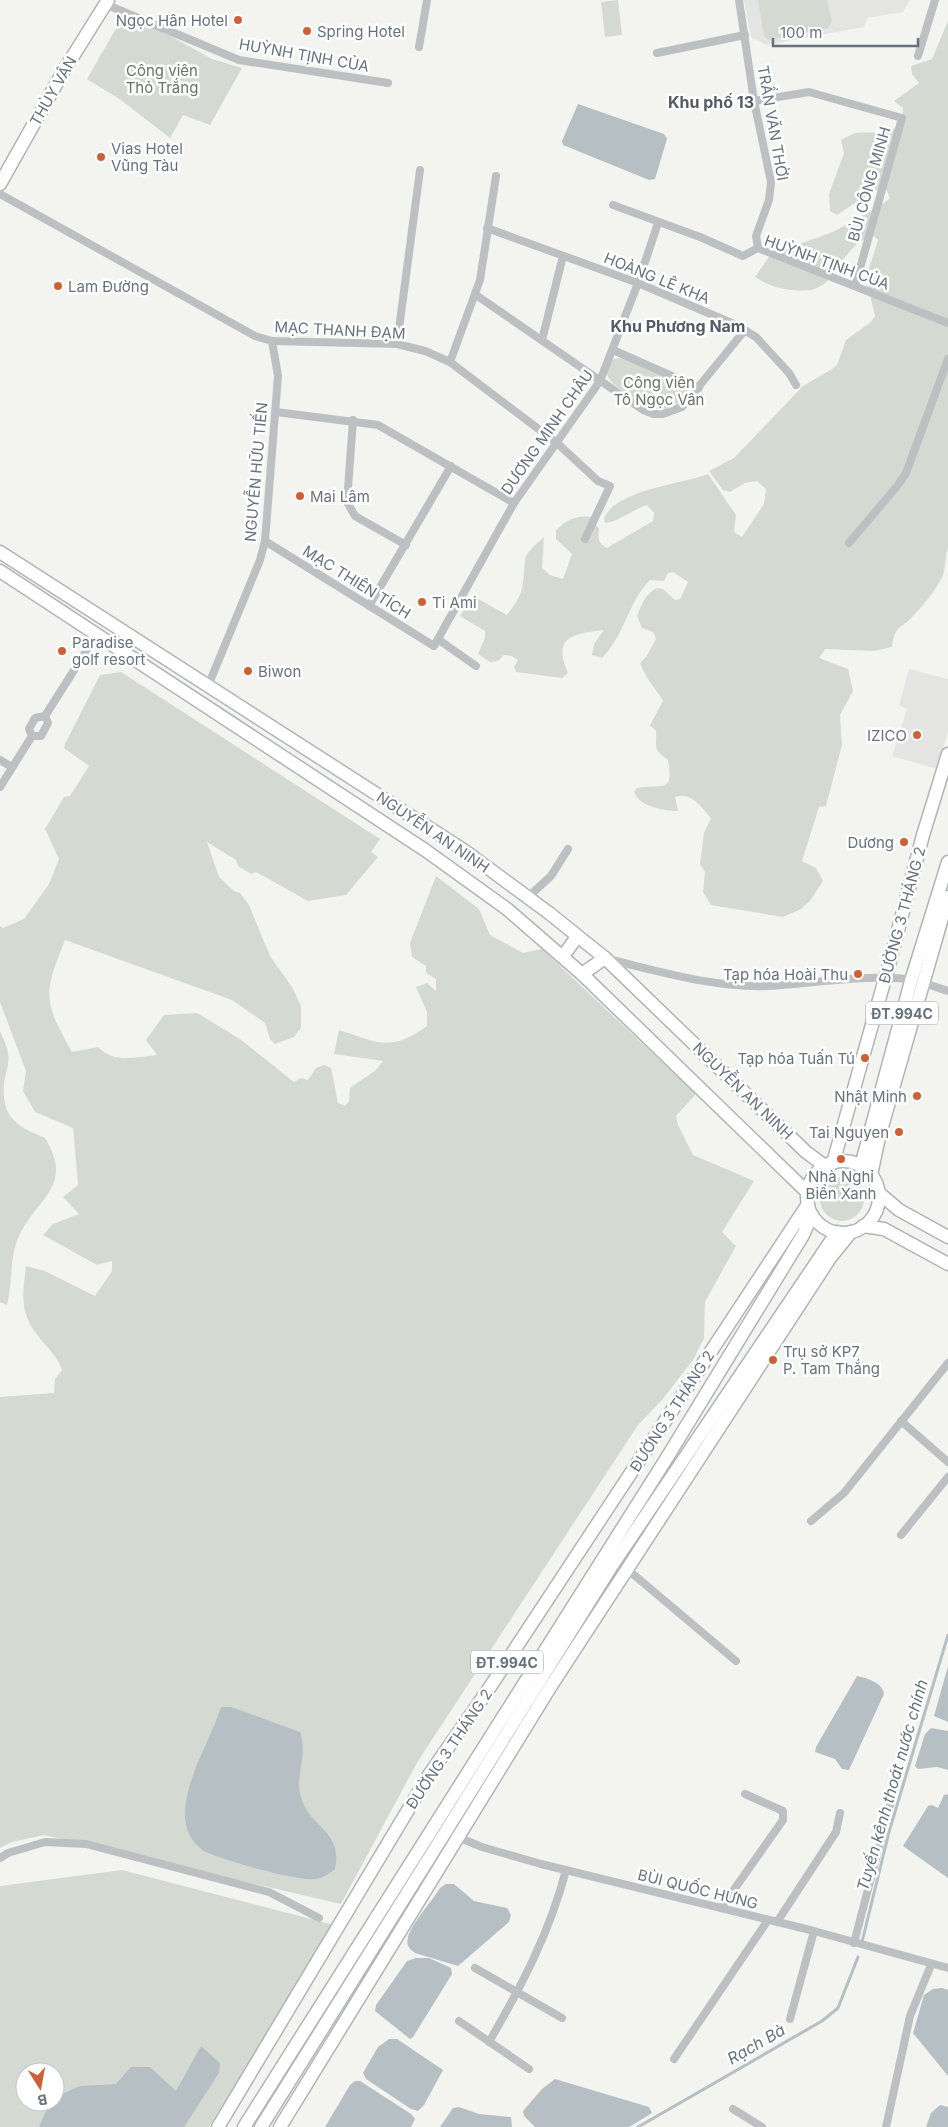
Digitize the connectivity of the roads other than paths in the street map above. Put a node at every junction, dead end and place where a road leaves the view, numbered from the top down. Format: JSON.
{"nodes":[{"id":1,"x":427,"y":0,"type":"edge"},
{"id":2,"x":739,"y":0,"type":"edge"},
{"id":3,"x":935,"y":0,"type":"edge"},
{"id":4,"x":106,"y":2,"type":"edge"},
{"id":5,"x":745,"y":35,"type":"junction"},
{"id":6,"x":419,"y":47,"type":"dead end"},
{"id":7,"x":657,"y":53,"type":"dead end"},
{"id":8,"x":918,"y":56,"type":"dead end"},
{"id":9,"x":388,"y":83,"type":"dead end"},
{"id":10,"x":754,"y":101,"type":"junction"},
{"id":11,"x":420,"y":170,"type":"dead end"},
{"id":12,"x":496,"y":176,"type":"dead end"},
{"id":13,"x":0,"y":184,"type":"edge"},
{"id":14,"x":0,"y":194,"type":"edge"},
{"id":15,"x":613,"y":205,"type":"dead end"},
{"id":16,"x":658,"y":223,"type":"junction"},
{"id":17,"x":487,"y":228,"type":"junction"},
{"id":18,"x":758,"y":248,"type":"junction"},
{"id":19,"x":563,"y":256,"type":"junction"},
{"id":20,"x":638,"y":283,"type":"junction"},
{"id":21,"x":855,"y":286,"type":"junction"},
{"id":22,"x":476,"y":295,"type":"junction"},
{"id":23,"x":948,"y":323,"type":"edge"},
{"id":24,"x":745,"y":330,"type":"junction"},
{"id":25,"x":542,"y":340,"type":"junction"},
{"id":26,"x":272,"y":341,"type":"junction"},
{"id":27,"x":397,"y":344,"type":"junction"},
{"id":28,"x":613,"y":350,"type":"junction"},
{"id":29,"x":948,"y":359,"type":"edge"},
{"id":30,"x":450,"y":362,"type":"junction"},
{"id":31,"x":600,"y":381,"type":"junction"},
{"id":32,"x":796,"y":384,"type":"dead end"},
{"id":33,"x":699,"y":388,"type":"junction"},
{"id":34,"x":276,"y":412,"type":"junction"},
{"id":35,"x":353,"y":420,"type":"junction"},
{"id":36,"x":557,"y":443,"type":"junction"},
{"id":37,"x":451,"y":466,"type":"junction"},
{"id":38,"x":514,"y":503,"type":"junction"},
{"id":39,"x":585,"y":539,"type":"dead end"},
{"id":40,"x":265,"y":541,"type":"junction"},
{"id":41,"x":849,"y":543,"type":"dead end"},
{"id":42,"x":406,"y":546,"type":"junction"},
{"id":43,"x":0,"y":552,"type":"edge"},
{"id":44,"x":0,"y":571,"type":"edge"},
{"id":45,"x":369,"y":606,"type":"junction"},
{"id":46,"x":106,"y":619,"type":"junction"},
{"id":47,"x":97,"y":634,"type":"junction"},
{"id":48,"x":437,"y":643,"type":"junction"},
{"id":49,"x":476,"y":666,"type":"dead end"},
{"id":50,"x":208,"y":686,"type":"junction"},
{"id":51,"x":45,"y":716,"type":"junction"},
{"id":52,"x":32,"y":736,"type":"junction"},
{"id":53,"x":948,"y":754,"type":"edge"},
{"id":54,"x":0,"y":760,"type":"edge"},
{"id":55,"x":12,"y":767,"type":"junction"},
{"id":56,"x":948,"y":783,"type":"edge"},
{"id":57,"x":0,"y":787,"type":"edge"},
{"id":58,"x":435,"y":832,"type":"junction"},
{"id":59,"x":568,"y":849,"type":"dead end"},
{"id":60,"x":425,"y":850,"type":"junction"},
{"id":61,"x":948,"y":862,"type":"edge"},
{"id":62,"x":528,"y":898,"type":"junction"},
{"id":63,"x":948,"y":898,"type":"edge"},
{"id":64,"x":577,"y":937,"type":"junction"},
{"id":65,"x":562,"y":956,"type":"junction"},
{"id":66,"x":605,"y":958,"type":"junction"},
{"id":67,"x":582,"y":974,"type":"junction"},
{"id":68,"x":890,"y":978,"type":"junction"},
{"id":69,"x":917,"y":982,"type":"junction"},
{"id":70,"x":948,"y":991,"type":"edge"},
{"id":71,"x":833,"y":1163,"type":"junction"},
{"id":72,"x":861,"y":1166,"type":"junction"},
{"id":73,"x":871,"y":1175,"type":"junction"},
{"id":74,"x":879,"y":1193,"type":"junction"},
{"id":75,"x":809,"y":1204,"type":"junction"},
{"id":76,"x":863,"y":1226,"type":"junction"},
{"id":77,"x":837,"y":1232,"type":"junction"},
{"id":78,"x":851,"y":1232,"type":"junction"},
{"id":79,"x":948,"y":1237,"type":"edge"},
{"id":80,"x":948,"y":1264,"type":"edge"},
{"id":81,"x":948,"y":1363,"type":"edge"},
{"id":82,"x":901,"y":1421,"type":"junction"},
{"id":83,"x":948,"y":1462,"type":"edge"},
{"id":84,"x":948,"y":1477,"type":"edge"},
{"id":85,"x":812,"y":1521,"type":"dead end"},
{"id":86,"x":901,"y":1535,"type":"dead end"},
{"id":87,"x":626,"y":1569,"type":"junction"},
{"id":88,"x":736,"y":1661,"type":"dead end"},
{"id":89,"x":896,"y":1782,"type":"dead end"},
{"id":90,"x":746,"y":1794,"type":"dead end"},
{"id":91,"x":840,"y":1813,"type":"dead end"},
{"id":92,"x":445,"y":1828,"type":"junction"},
{"id":93,"x":459,"y":1839,"type":"junction"},
{"id":94,"x":0,"y":1858,"type":"edge"},
{"id":95,"x":566,"y":1870,"type":"junction"},
{"id":96,"x":721,"y":1908,"type":"junction"},
{"id":97,"x":319,"y":1918,"type":"dead end"},
{"id":98,"x":768,"y":1920,"type":"junction"},
{"id":99,"x":777,"y":1922,"type":"junction"},
{"id":100,"x":814,"y":1932,"type":"junction"},
{"id":101,"x":854,"y":1943,"type":"junction"},
{"id":102,"x":931,"y":1965,"type":"junction"},
{"id":103,"x":475,"y":1968,"type":"dead end"},
{"id":104,"x":948,"y":1968,"type":"edge"},
{"id":105,"x":518,"y":1992,"type":"junction"},
{"id":106,"x":562,"y":2018,"type":"dead end"},
{"id":107,"x":790,"y":2019,"type":"dead end"},
{"id":108,"x":459,"y":2021,"type":"dead end"},
{"id":109,"x":489,"y":2042,"type":"junction"},
{"id":110,"x":674,"y":2059,"type":"dead end"},
{"id":111,"x":529,"y":2069,"type":"dead end"},
{"id":112,"x":733,"y":2109,"type":"dead end"},
{"id":113,"x":218,"y":2127,"type":"edge"},
{"id":114,"x":244,"y":2127,"type":"edge"},
{"id":115,"x":260,"y":2127,"type":"edge"},
{"id":116,"x":280,"y":2127,"type":"edge"},
{"id":117,"x":762,"y":2127,"type":"edge"},
{"id":118,"x":886,"y":2127,"type":"edge"}],
"edges":[{"from":1,"to":6,"type":"street"},
{"from":2,"to":5,"type":"street","name":"TRẦN VĂN THỜI"},
{"from":3,"to":8,"type":"street"},
{"from":4,"to":9,"type":"street","name":"HUỲNH TỊNH CỦA"},
{"from":4,"to":13,"type":"main road","name":"THÙY VÂN"},
{"from":5,"to":7,"type":"street"},
{"from":5,"to":10,"type":"street","name":"TRẦN VĂN THỜI"},
{"from":10,"to":18,"type":"street","name":"TRẦN VĂN THỜI"},
{"from":10,"to":21,"type":"street","name":"BÙI CÔNG MINH"},
{"from":11,"to":27,"type":"street"},
{"from":12,"to":17,"type":"street"},
{"from":14,"to":26,"type":"street","name":"MẠC THANH ĐẠM"},
{"from":15,"to":16,"type":"street","name":"HUỲNH TỊNH CỦA"},
{"from":16,"to":18,"type":"street","name":"HUỲNH TỊNH CỦA"},
{"from":16,"to":20,"type":"street","name":"DƯƠNG MINH CHÂU"},
{"from":17,"to":19,"type":"street","name":"HOÀNG LÊ KHA"},
{"from":17,"to":22,"type":"street"},
{"from":18,"to":21,"type":"street","name":"HUỲNH TỊNH CỦA"},
{"from":19,"to":20,"type":"street","name":"HOÀNG LÊ KHA"},
{"from":19,"to":25,"type":"street"},
{"from":20,"to":24,"type":"street","name":"HOÀNG LÊ KHA"},
{"from":20,"to":28,"type":"street","name":"DƯƠNG MINH CHÂU"},
{"from":21,"to":23,"type":"street","name":"HUỲNH TỊNH CỦA"},
{"from":22,"to":25,"type":"street"},
{"from":22,"to":30,"type":"street"},
{"from":24,"to":32,"type":"street","name":"HOÀNG LÊ KHA"},
{"from":24,"to":33,"type":"street"},
{"from":25,"to":31,"type":"street"},
{"from":26,"to":27,"type":"street","name":"MẠC THANH ĐẠM"},
{"from":26,"to":34,"type":"street","name":"NGUYỄN HỮU TIẾN"},
{"from":27,"to":30,"type":"street","name":"MẠC THANH ĐẠM"},
{"from":28,"to":31,"type":"street","name":"DƯƠNG MINH CHÂU"},
{"from":28,"to":33,"type":"street"},
{"from":29,"to":41,"type":"street"},
{"from":30,"to":36,"type":"street","name":"MẠC THANH ĐẠM"},
{"from":31,"to":33,"type":"street"},
{"from":31,"to":36,"type":"street","name":"DƯƠNG MINH CHÂU"},
{"from":34,"to":35,"type":"street"},
{"from":34,"to":40,"type":"street","name":"NGUYỄN HỮU TIẾN"},
{"from":35,"to":37,"type":"street"},
{"from":35,"to":42,"type":"street"},
{"from":36,"to":38,"type":"street","name":"DƯƠNG MINH CHÂU"},
{"from":36,"to":39,"type":"street","name":"MẠC THANH ĐẠM"},
{"from":37,"to":38,"type":"street"},
{"from":37,"to":42,"type":"street"},
{"from":38,"to":48,"type":"street","name":"DƯƠNG MINH CHÂU"},
{"from":40,"to":45,"type":"street","name":"MẠC THIÊN TÍCH"},
{"from":40,"to":50,"type":"street","name":"NGUYỄN HỮU TIẾN"},
{"from":42,"to":45,"type":"street"},
{"from":43,"to":46,"type":"main road","name":"NGUYỄN AN NINH"},
{"from":44,"to":47,"type":"main road","name":"NGUYỄN AN NINH"},
{"from":45,"to":48,"type":"street","name":"MẠC THIÊN TÍCH"},
{"from":46,"to":47,"type":"main road"},
{"from":46,"to":50,"type":"main road","name":"NGUYỄN AN NINH"},
{"from":47,"to":51,"type":"street"},
{"from":47,"to":60,"type":"main road","name":"NGUYỄN AN NINH"},
{"from":48,"to":49,"type":"street","name":"MẠC THIÊN TÍCH"},
{"from":50,"to":58,"type":"main road","name":"NGUYỄN AN NINH"},
{"from":51,"to":52,"type":"street"},
{"from":51,"to":52,"type":"street"},
{"from":52,"to":55,"type":"street"},
{"from":53,"to":68,"type":"main road","name":"ĐƯỜNG 3 THÁNG 2","number":"ĐT.994C"},
{"from":54,"to":55,"type":"street"},
{"from":55,"to":57,"type":"street"},
{"from":56,"to":68,"type":"main road","name":"ĐƯỜNG 3 THÁNG 2","number":"ĐT.994C"},
{"from":58,"to":60,"type":"main road"},
{"from":58,"to":62,"type":"main road","name":"NGUYỄN AN NINH"},
{"from":59,"to":62,"type":"street"},
{"from":60,"to":65,"type":"main road","name":"NGUYỄN AN NINH"},
{"from":61,"to":69,"type":"main road","name":"ĐƯỜNG 3 THÁNG 2","number":"ĐT.994C"},
{"from":62,"to":64,"type":"main road","name":"NGUYỄN AN NINH"},
{"from":63,"to":69,"type":"main road","name":"ĐƯỜNG 3 THÁNG 2","number":"ĐT.994C"},
{"from":64,"to":65,"type":"main road"},
{"from":64,"to":66,"type":"main road","name":"NGUYỄN AN NINH"},
{"from":65,"to":67,"type":"main road","name":"NGUYỄN AN NINH"},
{"from":66,"to":67,"type":"main road"},
{"from":66,"to":68,"type":"street"},
{"from":66,"to":71,"type":"main road","name":"NGUYỄN AN NINH"},
{"from":67,"to":75,"type":"main road","name":"NGUYỄN AN NINH"},
{"from":68,"to":69,"type":"street"},
{"from":68,"to":71,"type":"main road","name":"ĐƯỜNG 3 THÁNG 2","number":"ĐT.994C"},
{"from":69,"to":70,"type":"street"},
{"from":69,"to":72,"type":"main road","name":"ĐƯỜNG 3 THÁNG 2","number":"ĐT.994C"},
{"from":69,"to":73,"type":"main road","name":"ĐƯỜNG 3 THÁNG 2","number":"ĐT.994C"},
{"from":71,"to":72,"type":"main road"},
{"from":71,"to":75,"type":"main road","number":"ĐT.994C"},
{"from":72,"to":73,"type":"main road"},
{"from":73,"to":74,"type":"main road"},
{"from":74,"to":76,"type":"main road","number":"ĐT.994C"},
{"from":74,"to":79,"type":"main road"},
{"from":75,"to":77,"type":"main road"},
{"from":75,"to":113,"type":"main road","name":"ĐƯỜNG 3 THÁNG 2","number":"ĐT.994C"},
{"from":75,"to":114,"type":"main road","name":"ĐƯỜNG 3 THÁNG 2","number":"ĐT.994C"},
{"from":76,"to":78,"type":"main road","number":"ĐT.994C"},
{"from":76,"to":80,"type":"main road"},
{"from":77,"to":78,"type":"main road","number":"ĐT.994C"},
{"from":77,"to":92,"type":"main road","number":"ĐT.994C"},
{"from":78,"to":87,"type":"main road","number":"ĐT.994C"},
{"from":81,"to":82,"type":"street"},
{"from":82,"to":83,"type":"street"},
{"from":82,"to":85,"type":"street"},
{"from":84,"to":86,"type":"street"},
{"from":87,"to":88,"type":"street"},
{"from":87,"to":93,"type":"main road","number":"ĐT.994C"},
{"from":89,"to":101,"type":"street"},
{"from":90,"to":96,"type":"street"},
{"from":91,"to":99,"type":"street"},
{"from":92,"to":93,"type":"street","name":"BÙI QUỐC HƯNG"},
{"from":92,"to":115,"type":"main road","number":"ĐT.994C"},
{"from":93,"to":95,"type":"street","name":"BÙI QUỐC HƯNG"},
{"from":93,"to":116,"type":"main road","number":"ĐT.994C"},
{"from":94,"to":97,"type":"street"},
{"from":95,"to":96,"type":"street","name":"BÙI QUỐC HƯNG"},
{"from":95,"to":105,"type":"street"},
{"from":96,"to":98,"type":"street","name":"BÙI QUỐC HƯNG"},
{"from":98,"to":99,"type":"street","name":"BÙI QUỐC HƯNG"},
{"from":98,"to":110,"type":"street"},
{"from":99,"to":100,"type":"street","name":"BÙI QUỐC HƯNG"},
{"from":100,"to":101,"type":"street","name":"BÙI QUỐC HƯNG"},
{"from":100,"to":107,"type":"street"},
{"from":101,"to":102,"type":"street","name":"BÙI QUỐC HƯNG"},
{"from":102,"to":104,"type":"street","name":"BÙI QUỐC HƯNG"},
{"from":102,"to":118,"type":"street"},
{"from":103,"to":105,"type":"street"},
{"from":105,"to":106,"type":"street"},
{"from":105,"to":109,"type":"street"},
{"from":108,"to":109,"type":"street"},
{"from":109,"to":111,"type":"street"},
{"from":112,"to":117,"type":"street"}]}
